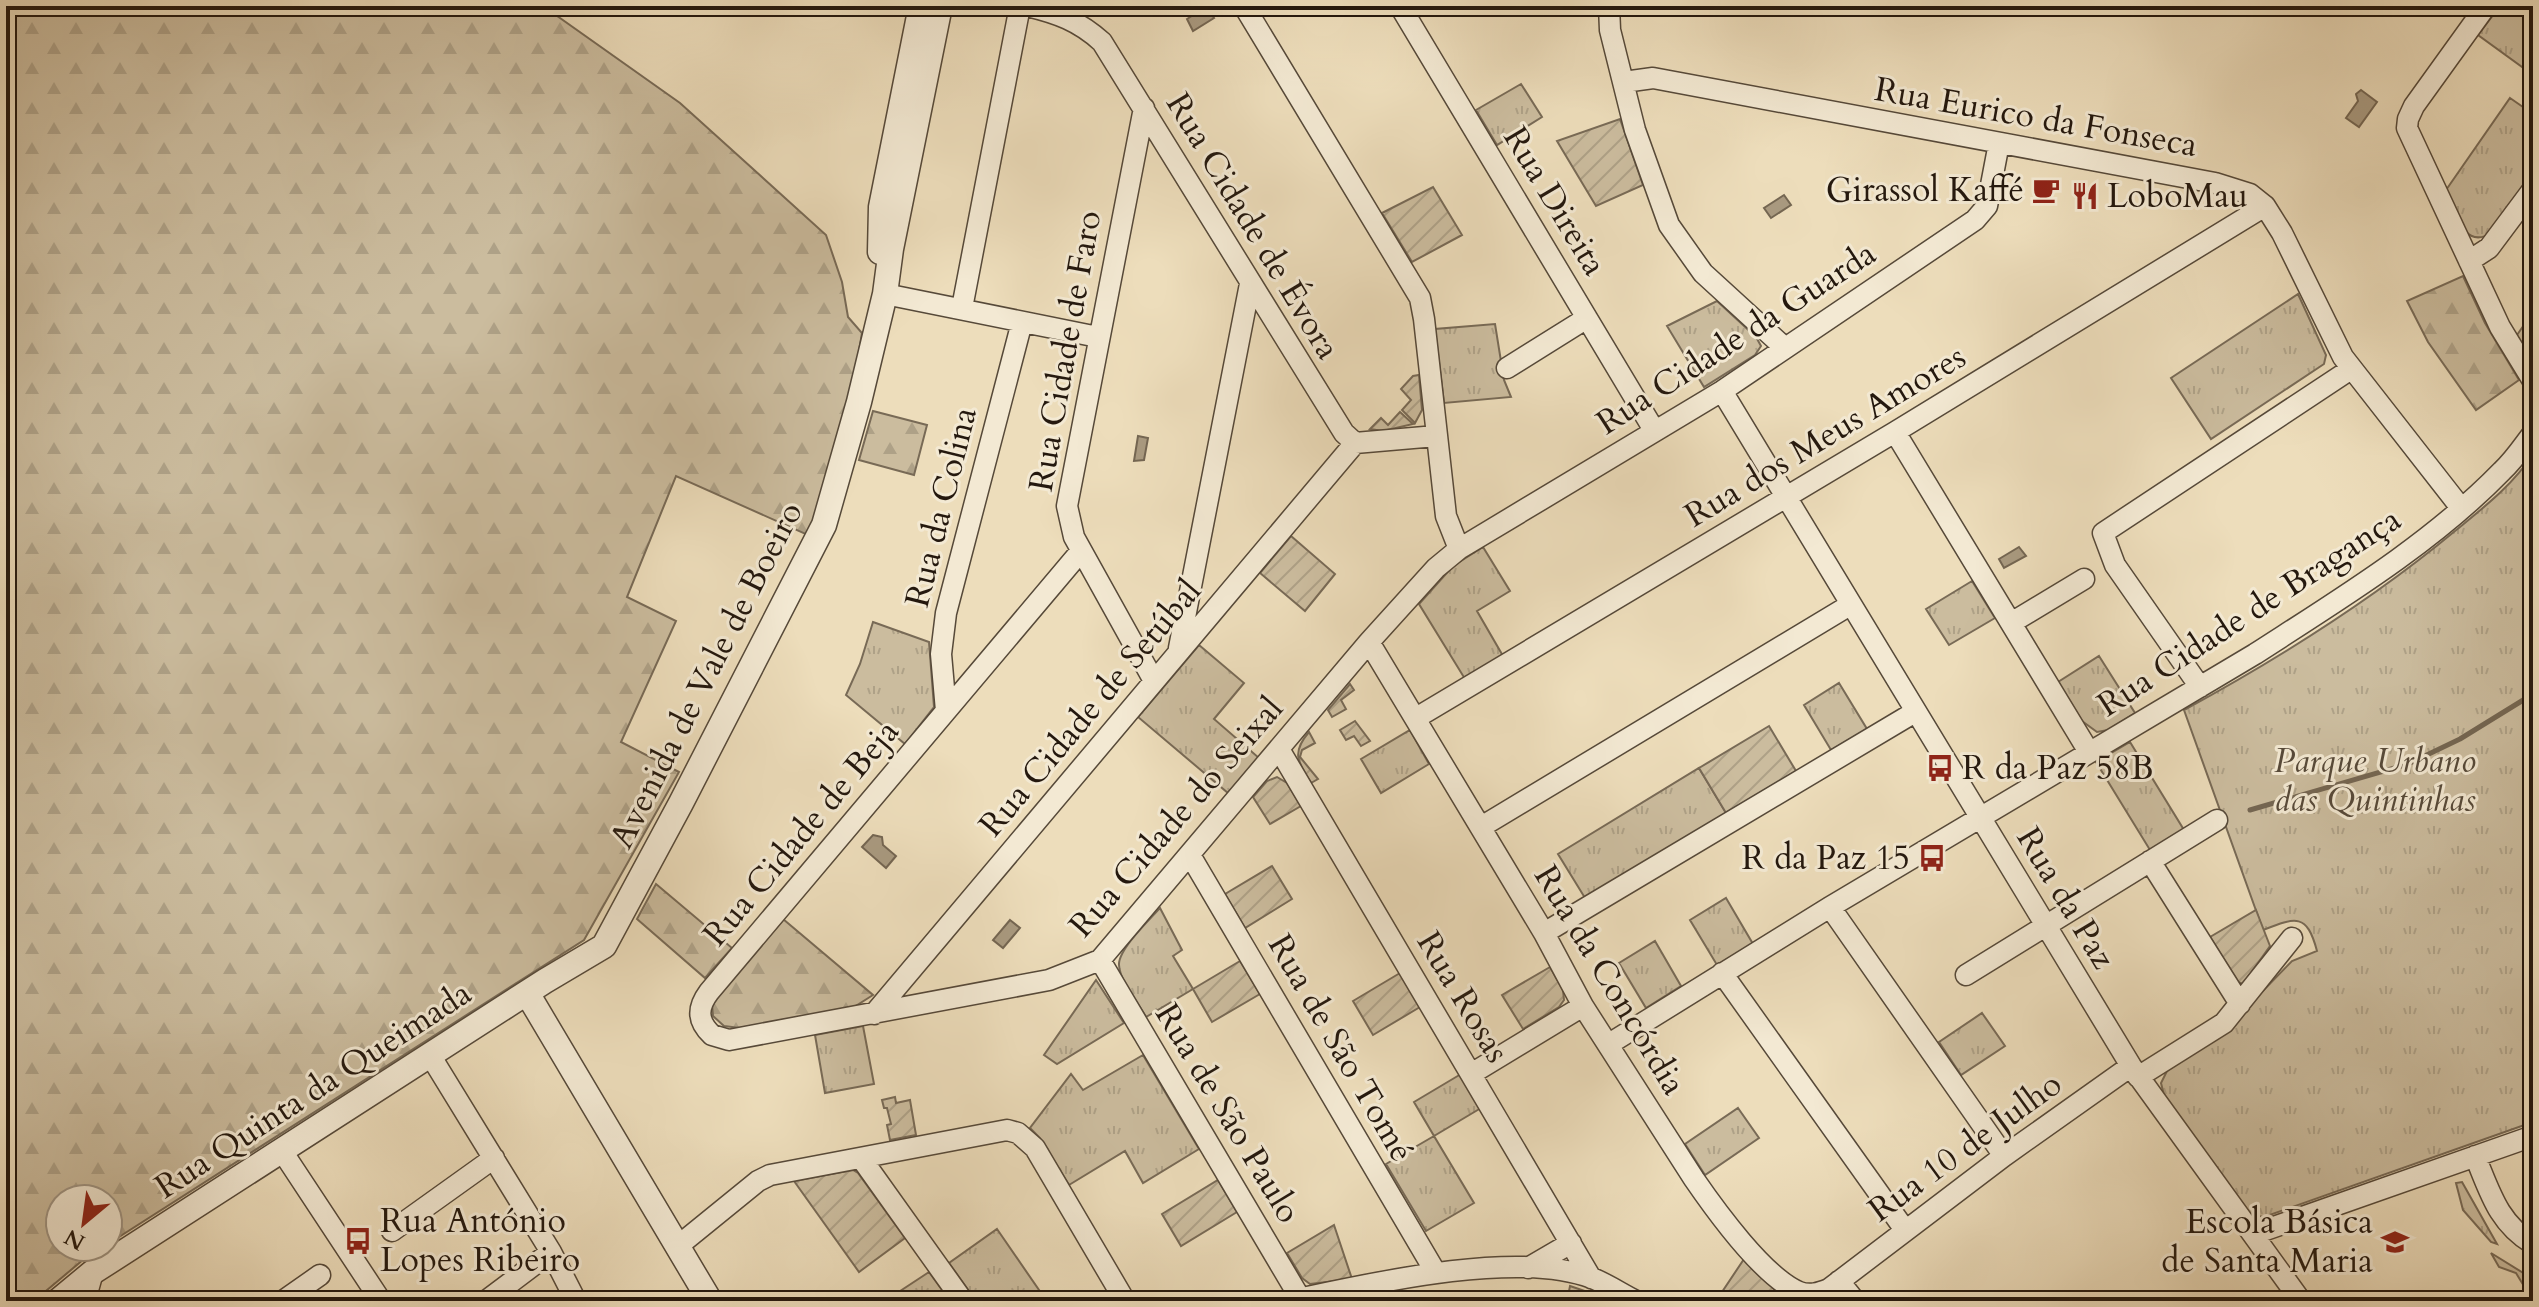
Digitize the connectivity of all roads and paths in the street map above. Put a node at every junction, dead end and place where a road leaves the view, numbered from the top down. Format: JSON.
{"nodes":[{"id":1,"x":921,"y":6,"type":"edge"},
{"id":2,"x":940,"y":6,"type":"edge"},
{"id":3,"x":1020,"y":6,"type":"edge"},
{"id":4,"x":1027,"y":6,"type":"edge"},
{"id":5,"x":1244,"y":6,"type":"edge"},
{"id":6,"x":1400,"y":6,"type":"edge"},
{"id":7,"x":1609,"y":6,"type":"edge"},
{"id":8,"x":2486,"y":6,"type":"edge"},
{"id":9,"x":1624,"y":82,"type":"junction"},
{"id":10,"x":1144,"y":108,"type":"junction"},
{"id":11,"x":1999,"y":143,"type":"junction"},
{"id":12,"x":2533,"y":189,"type":"edge"},
{"id":13,"x":2265,"y":206,"type":"junction"},
{"id":14,"x":2469,"y":261,"type":"junction"},
{"id":15,"x":1250,"y":284,"type":"junction"},
{"id":16,"x":885,"y":294,"type":"junction"},
{"id":17,"x":962,"y":308,"type":"junction"},
{"id":18,"x":1587,"y":318,"type":"junction"},
{"id":19,"x":1022,"y":322,"type":"junction"},
{"id":20,"x":1098,"y":337,"type":"junction"},
{"id":21,"x":1785,"y":348,"type":"junction"},
{"id":22,"x":1507,"y":368,"type":"dead end"},
{"id":23,"x":2351,"y":369,"type":"junction"},
{"id":24,"x":2533,"y":381,"type":"edge"},
{"id":25,"x":1722,"y":391,"type":"junction"},
{"id":26,"x":1654,"y":430,"type":"junction"},
{"id":27,"x":1895,"y":432,"type":"junction"},
{"id":28,"x":2533,"y":433,"type":"edge"},
{"id":29,"x":1436,"y":436,"type":"junction"},
{"id":30,"x":1355,"y":443,"type":"junction"},
{"id":31,"x":1786,"y":497,"type":"junction"},
{"id":32,"x":2461,"y":508,"type":"junction"},
{"id":33,"x":1459,"y":549,"type":"junction"},
{"id":34,"x":1081,"y":551,"type":"junction"},
{"id":35,"x":2084,"y":579,"type":"dead end"},
{"id":36,"x":1850,"y":605,"type":"junction"},
{"id":37,"x":2011,"y":623,"type":"junction"},
{"id":38,"x":1369,"y":642,"type":"junction"},
{"id":39,"x":1178,"y":652,"type":"junction"},
{"id":40,"x":1154,"y":681,"type":"junction"},
{"id":41,"x":2200,"y":687,"type":"junction"},
{"id":42,"x":946,"y":711,"type":"junction"},
{"id":43,"x":1915,"y":712,"type":"junction"},
{"id":44,"x":1416,"y":718,"type":"junction"},
{"id":45,"x":1279,"y":749,"type":"junction"},
{"id":46,"x":2089,"y":752,"type":"junction"},
{"id":47,"x":1981,"y":819,"type":"junction"},
{"id":48,"x":2217,"y":820,"type":"dead end"},
{"id":49,"x":1481,"y":827,"type":"junction"},
{"id":50,"x":1190,"y":855,"type":"junction"},
{"id":51,"x":2150,"y":861,"type":"junction"},
{"id":52,"x":1830,"y":907,"type":"junction"},
{"id":53,"x":2046,"y":926,"type":"junction"},
{"id":54,"x":1544,"y":933,"type":"junction"},
{"id":55,"x":2292,"y":938,"type":"dead end"},
{"id":56,"x":1100,"y":960,"type":"junction"},
{"id":57,"x":1722,"y":973,"type":"junction"},
{"id":58,"x":1966,"y":975,"type":"dead end"},
{"id":59,"x":527,"y":993,"type":"junction"},
{"id":60,"x":2240,"y":1004,"type":"junction"},
{"id":61,"x":1583,"y":1006,"type":"junction"},
{"id":62,"x":874,"y":1014,"type":"junction"},
{"id":63,"x":1609,"y":1044,"type":"junction"},
{"id":64,"x":430,"y":1055,"type":"junction"},
{"id":65,"x":2134,"y":1072,"type":"junction"},
{"id":66,"x":1471,"y":1074,"type":"junction"},
{"id":67,"x":2533,"y":1136,"type":"edge"},
{"id":68,"x":282,"y":1151,"type":"junction"},
{"id":69,"x":2004,"y":1156,"type":"junction"},
{"id":70,"x":2475,"y":1156,"type":"junction"},
{"id":71,"x":494,"y":1158,"type":"junction"},
{"id":72,"x":861,"y":1158,"type":"junction"},
{"id":73,"x":1905,"y":1230,"type":"junction"},
{"id":74,"x":392,"y":1231,"type":"dead end"},
{"id":75,"x":2254,"y":1234,"type":"junction"},
{"id":76,"x":1571,"y":1243,"type":"junction"},
{"id":77,"x":2533,"y":1244,"type":"edge"},
{"id":78,"x":678,"y":1246,"type":"junction"},
{"id":79,"x":551,"y":1252,"type":"junction"},
{"id":80,"x":1528,"y":1268,"type":"junction"},
{"id":81,"x":93,"y":1272,"type":"junction"},
{"id":82,"x":1436,"y":1273,"type":"junction"},
{"id":83,"x":320,"y":1275,"type":"dead end"},
{"id":84,"x":1591,"y":1278,"type":"junction"},
{"id":85,"x":1839,"y":1281,"type":"junction"},
{"id":86,"x":1294,"y":1300,"type":"edge"},
{"id":87,"x":58,"y":1301,"type":"edge"},
{"id":88,"x":85,"y":1301,"type":"edge"},
{"id":89,"x":283,"y":1301,"type":"edge"},
{"id":90,"x":381,"y":1301,"type":"edge"},
{"id":91,"x":486,"y":1301,"type":"edge"},
{"id":92,"x":576,"y":1301,"type":"edge"},
{"id":93,"x":710,"y":1301,"type":"edge"},
{"id":94,"x":963,"y":1301,"type":"edge"},
{"id":95,"x":1125,"y":1301,"type":"edge"},
{"id":96,"x":1636,"y":1301,"type":"edge"},
{"id":97,"x":1855,"y":1301,"type":"edge"},
{"id":98,"x":2301,"y":1301,"type":"edge"}],
"edges":[{"from":1,"to":16,"type":"street","name":"Avenida de Vale de Boeiro"},
{"from":2,"to":16,"type":"street","name":"Avenida de Vale de Boeiro"},
{"from":3,"to":17,"type":"street"},
{"from":4,"to":10,"type":"street","name":"Rua Cidade de Évora"},
{"from":5,"to":29,"type":"street"},
{"from":6,"to":18,"type":"street","name":"Rua Direita"},
{"from":7,"to":9,"type":"street"},
{"from":8,"to":14,"type":"street"},
{"from":9,"to":11,"type":"street","name":"Rua Eurico da Fonseca"},
{"from":9,"to":21,"type":"street"},
{"from":10,"to":15,"type":"street","name":"Rua Cidade de Évora"},
{"from":10,"to":20,"type":"street","name":"Rua Cidade de Faro"},
{"from":11,"to":13,"type":"street","name":"Rua Eurico da Fonseca"},
{"from":11,"to":21,"type":"street","name":"Rua Cidade da Guarda"},
{"from":12,"to":14,"type":"street"},
{"from":13,"to":23,"type":"street"},
{"from":13,"to":27,"type":"street","name":"Rua dos Meus Amores"},
{"from":14,"to":24,"type":"street"},
{"from":15,"to":30,"type":"street","name":"Rua Cidade de Évora"},
{"from":15,"to":39,"type":"street"},
{"from":16,"to":17,"type":"street"},
{"from":16,"to":59,"type":"street","name":"Avenida de Vale de Boeiro"},
{"from":17,"to":19,"type":"street"},
{"from":18,"to":22,"type":"street"},
{"from":18,"to":26,"type":"street","name":"Rua Direita"},
{"from":19,"to":20,"type":"street"},
{"from":19,"to":42,"type":"street","name":"Rua da Colina"},
{"from":20,"to":34,"type":"street","name":"Rua Cidade de Faro"},
{"from":21,"to":25,"type":"street","name":"Rua Cidade da Guarda"},
{"from":23,"to":32,"type":"street"},
{"from":23,"to":41,"type":"street"},
{"from":25,"to":26,"type":"street","name":"Rua Cidade da Guarda"},
{"from":25,"to":31,"type":"street","name":"Rua da Paz"},
{"from":26,"to":33,"type":"street","name":"Rua Cidade da Guarda"},
{"from":27,"to":31,"type":"street","name":"Rua dos Meus Amores"},
{"from":27,"to":37,"type":"street"},
{"from":28,"to":32,"type":"street","name":"Rua Cidade de Bragança"},
{"from":29,"to":30,"type":"street"},
{"from":29,"to":33,"type":"street"},
{"from":30,"to":39,"type":"street","name":"Rua Cidade de Setúbal"},
{"from":31,"to":36,"type":"street","name":"Rua da Paz"},
{"from":31,"to":44,"type":"street","name":"Rua dos Meus Amores"},
{"from":32,"to":41,"type":"street","name":"Rua Cidade de Bragança"},
{"from":33,"to":38,"type":"street","name":"Rua Cidade do Seixal"},
{"from":34,"to":40,"type":"street","name":"Rua Cidade de Faro"},
{"from":34,"to":42,"type":"street","name":"Rua Cidade de Beja"},
{"from":35,"to":37,"type":"street"},
{"from":36,"to":43,"type":"street","name":"Rua da Paz"},
{"from":36,"to":49,"type":"street"},
{"from":37,"to":46,"type":"street"},
{"from":38,"to":44,"type":"street","name":"Rua da Concórdia"},
{"from":38,"to":45,"type":"street","name":"Rua Cidade do Seixal"},
{"from":39,"to":40,"type":"street","name":"Rua Cidade de Setúbal"},
{"from":40,"to":62,"type":"street","name":"Rua Cidade de Setúbal"},
{"from":41,"to":46,"type":"street","name":"Rua Cidade de Bragança"},
{"from":42,"to":62,"type":"street","name":"Rua Cidade de Beja"},
{"from":43,"to":47,"type":"street","name":"Rua da Paz"},
{"from":43,"to":54,"type":"street"},
{"from":44,"to":49,"type":"street","name":"Rua da Concórdia"},
{"from":45,"to":50,"type":"street","name":"Rua Cidade do Seixal"},
{"from":45,"to":66,"type":"street","name":"Rua Rosas"},
{"from":46,"to":47,"type":"street","name":"Rua Cidade de Bragança"},
{"from":47,"to":52,"type":"street","name":"Rua Cidade de Bragança"},
{"from":47,"to":53,"type":"street","name":"Rua da Paz"},
{"from":48,"to":51,"type":"street"},
{"from":49,"to":54,"type":"street","name":"Rua da Concórdia"},
{"from":50,"to":56,"type":"street","name":"Rua Cidade do Seixal"},
{"from":50,"to":82,"type":"street","name":"Rua de São Tomé"},
{"from":51,"to":53,"type":"street"},
{"from":51,"to":60,"type":"street"},
{"from":52,"to":57,"type":"street","name":"Rua Cidade de Bragança"},
{"from":52,"to":69,"type":"street"},
{"from":53,"to":58,"type":"street"},
{"from":53,"to":65,"type":"street","name":"Rua da Paz"},
{"from":54,"to":61,"type":"street","name":"Rua da Concórdia"},
{"from":55,"to":60,"type":"street","name":"Rua 10 de Julho"},
{"from":56,"to":62,"type":"street","name":"Rua Cidade do Seixal"},
{"from":56,"to":86,"type":"street","name":"Rua de São Paulo"},
{"from":57,"to":63,"type":"street","name":"Rua Cidade de Bragança"},
{"from":57,"to":73,"type":"street"},
{"from":59,"to":64,"type":"street","name":"Rua Quinta da Queimada"},
{"from":59,"to":78,"type":"street"},
{"from":60,"to":65,"type":"street","name":"Rua 10 de Julho"},
{"from":61,"to":63,"type":"street","name":"Rua da Concórdia"},
{"from":61,"to":66,"type":"street"},
{"from":63,"to":85,"type":"street","name":"Rua da Concórdia"},
{"from":64,"to":68,"type":"street","name":"Rua Quinta da Queimada"},
{"from":64,"to":71,"type":"street"},
{"from":65,"to":69,"type":"street","name":"Rua 10 de Julho"},
{"from":65,"to":75,"type":"street","name":"Rua da Paz"},
{"from":66,"to":76,"type":"street","name":"Rua Rosas"},
{"from":67,"to":70,"type":"street"},
{"from":68,"to":81,"type":"street","name":"Rua Quinta da Queimada"},
{"from":68,"to":90,"type":"street"},
{"from":69,"to":73,"type":"street","name":"Rua 10 de Julho"},
{"from":70,"to":75,"type":"street"},
{"from":70,"to":77,"type":"street"},
{"from":71,"to":74,"type":"street"},
{"from":71,"to":79,"type":"street"},
{"from":72,"to":78,"type":"street"},
{"from":72,"to":94,"type":"street"},
{"from":72,"to":95,"type":"street"},
{"from":73,"to":85,"type":"street","name":"Rua 10 de Julho"},
{"from":75,"to":98,"type":"street","name":"Rua da Paz"},
{"from":76,"to":80,"type":"street"},
{"from":76,"to":84,"type":"street","name":"Rua Rosas"},
{"from":78,"to":93,"type":"street"},
{"from":79,"to":91,"type":"street"},
{"from":79,"to":92,"type":"street"},
{"from":80,"to":82,"type":"street"},
{"from":80,"to":84,"type":"street"},
{"from":81,"to":87,"type":"street","name":"Rua Quinta da Queimada"},
{"from":81,"to":88,"type":"street"},
{"from":82,"to":86,"type":"street"},
{"from":83,"to":89,"type":"street"},
{"from":84,"to":96,"type":"street"},
{"from":85,"to":97,"type":"street"}]}
